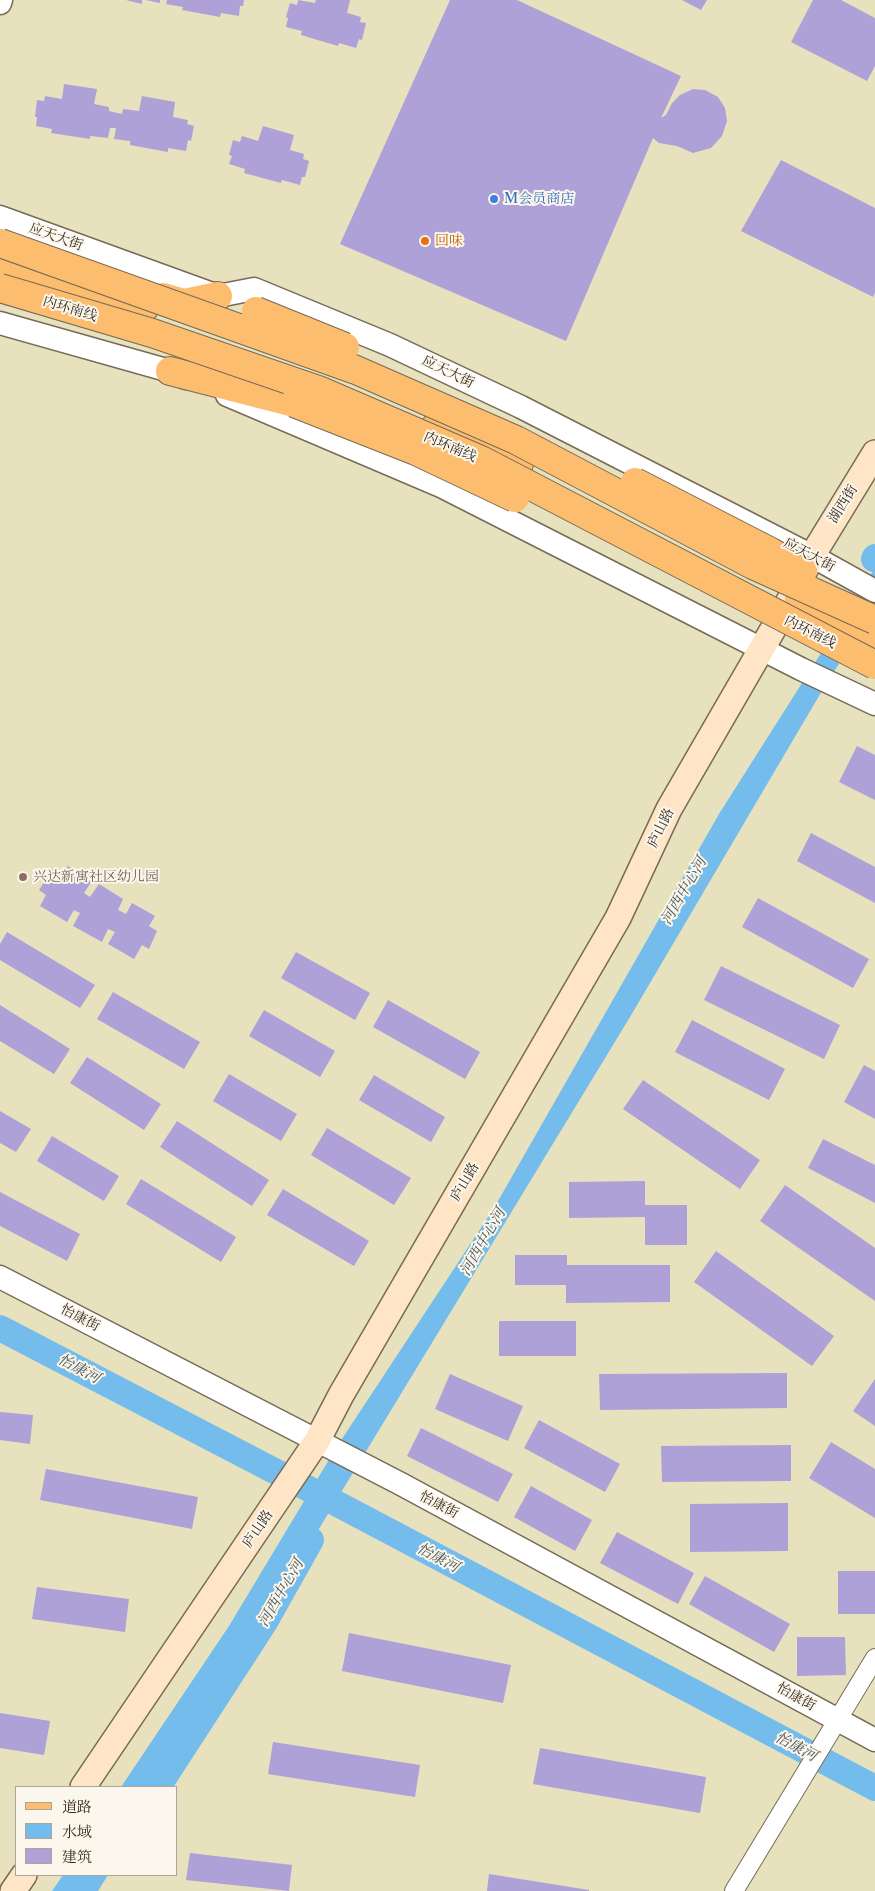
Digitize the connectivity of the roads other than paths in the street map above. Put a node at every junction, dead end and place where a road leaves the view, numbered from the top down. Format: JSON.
{"nodes":[{"id":1,"x":0,"y":217,"type":"edge"},
{"id":2,"x":0,"y":243,"type":"edge"},
{"id":3,"x":0,"y":256,"type":"edge"},
{"id":4,"x":0,"y":261,"type":"edge"},
{"id":5,"x":0,"y":274,"type":"edge"},
{"id":6,"x":0,"y":288,"type":"edge"},
{"id":7,"x":218,"y":296,"type":"junction"},
{"id":8,"x":0,"y":322,"type":"edge"},
{"id":9,"x":191,"y":323,"type":"junction"},
{"id":10,"x":170,"y":371,"type":"junction"},
{"id":11,"x":875,"y":453,"type":"edge"},
{"id":12,"x":812,"y":556,"type":"junction"},
{"id":13,"x":875,"y":591,"type":"edge"},
{"id":14,"x":790,"y":600,"type":"junction"},
{"id":15,"x":875,"y":614,"type":"edge"},
{"id":16,"x":875,"y":620,"type":"edge"},
{"id":17,"x":875,"y":638,"type":"edge"},
{"id":18,"x":762,"y":649,"type":"junction"},
{"id":19,"x":875,"y":651,"type":"edge"},
{"id":20,"x":875,"y":667,"type":"edge"},
{"id":21,"x":875,"y":704,"type":"edge"},
{"id":22,"x":0,"y":1276,"type":"edge"},
{"id":23,"x":322,"y":1447,"type":"junction"},
{"id":24,"x":875,"y":1658,"type":"edge"},
{"id":25,"x":838,"y":1720,"type":"junction"},
{"id":26,"x":875,"y":1740,"type":"edge"},
{"id":27,"x":84,"y":1786,"type":"edge"},
{"id":28,"x":23,"y":1876,"type":"edge"},
{"id":29,"x":13,"y":1891,"type":"edge"},
{"id":30,"x":734,"y":1891,"type":"edge"}],
"edges":[{"from":1,"to":7,"type":"street","name":"应天大街"},
{"from":2,"to":16,"type":"main road","bridge":true},
{"from":3,"to":7,"type":"main road"},
{"from":4,"to":9,"type":"main road"},
{"from":5,"to":14,"type":"main road"},
{"from":6,"to":20,"type":"main road","name":"内环南线","bridge":true},
{"from":7,"to":12,"type":"street","name":"应天大街"},
{"from":8,"to":10,"type":"street"},
{"from":9,"to":14,"type":"main road"},
{"from":9,"to":15,"type":"main road","bridge":true},
{"from":10,"to":18,"type":"street"},
{"from":10,"to":20,"type":"main road","bridge":true},
{"from":11,"to":12,"type":"main road","name":"湖西街"},
{"from":12,"to":13,"type":"street","name":"应天大街"},
{"from":12,"to":14,"type":"main road","name":"庐山路"},
{"from":14,"to":17,"type":"main road"},
{"from":14,"to":18,"type":"main road","name":"庐山路"},
{"from":14,"to":19,"type":"main road"},
{"from":18,"to":21,"type":"street"},
{"from":18,"to":23,"type":"main road","name":"庐山路"},
{"from":22,"to":23,"type":"street","name":"怡康街"},
{"from":23,"to":25,"type":"street","name":"怡康街"},
{"from":23,"to":27,"type":"main road","name":"庐山路"},
{"from":24,"to":25,"type":"street"},
{"from":25,"to":26,"type":"street","name":"怡康街"},
{"from":25,"to":30,"type":"street"},
{"from":28,"to":29,"type":"main road"}]}
